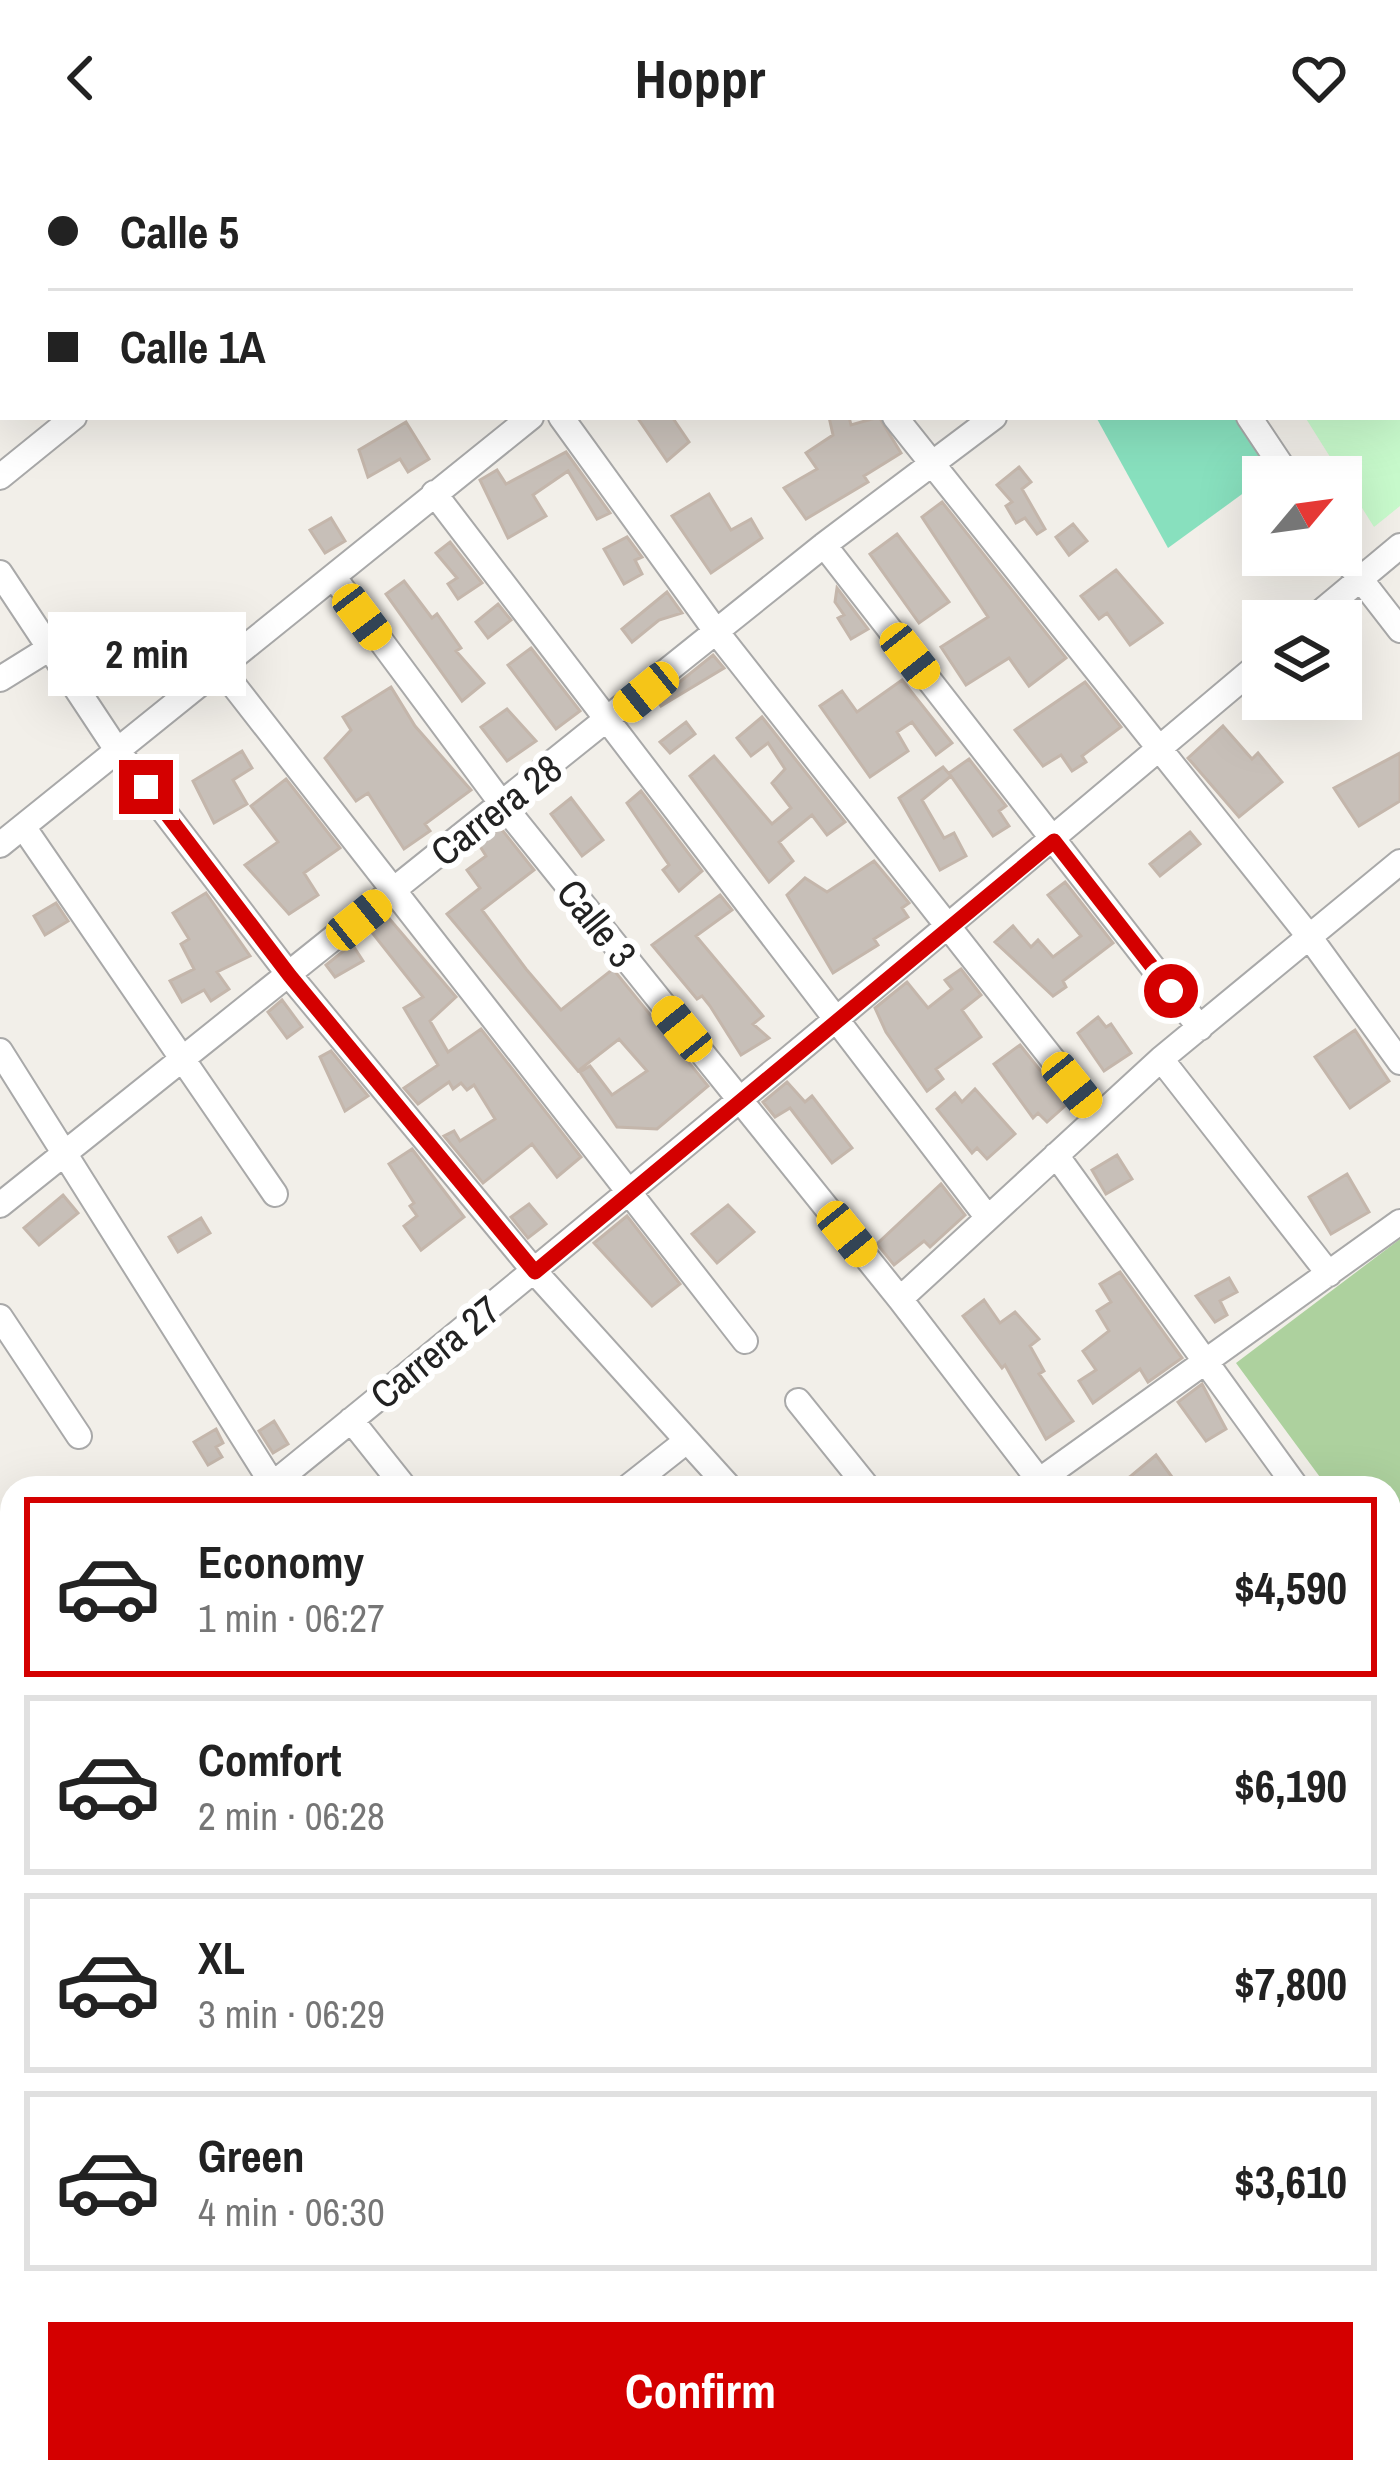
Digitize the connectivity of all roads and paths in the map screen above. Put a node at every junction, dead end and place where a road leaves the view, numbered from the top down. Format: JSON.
{"nodes":[{"id":1,"x":70,"y":420,"type":"edge"},
{"id":2,"x":527,"y":420,"type":"edge"},
{"id":3,"x":563,"y":420,"type":"edge"},
{"id":4,"x":898,"y":420,"type":"edge"},
{"id":5,"x":990,"y":420,"type":"edge"},
{"id":6,"x":1251,"y":420,"type":"edge"},
{"id":7,"x":1275,"y":456,"type":"edge"},
{"id":8,"x":932,"y":466,"type":"junction"},
{"id":9,"x":0,"y":477,"type":"edge"},
{"id":10,"x":434,"y":493,"type":"junction"},
{"id":11,"x":824,"y":545,"type":"junction"},
{"id":12,"x":1400,"y":547,"type":"edge"},
{"id":13,"x":0,"y":573,"type":"edge"},
{"id":14,"x":1356,"y":576,"type":"edge"},
{"id":15,"x":334,"y":579,"type":"junction"},
{"id":16,"x":1359,"y":580,"type":"junction"},
{"id":17,"x":1335,"y":600,"type":"edge"},
{"id":18,"x":1400,"y":630,"type":"edge"},
{"id":19,"x":718,"y":634,"type":"junction"},
{"id":20,"x":50,"y":648,"type":"junction"},
{"id":21,"x":221,"y":669,"type":"junction"},
{"id":22,"x":0,"y":679,"type":"edge"},
{"id":23,"x":1242,"y":679,"type":"edge"},
{"id":24,"x":611,"y":721,"type":"junction"},
{"id":25,"x":1160,"y":748,"type":"junction"},
{"id":26,"x":117,"y":750,"type":"junction"},
{"id":27,"x":502,"y":805,"type":"junction"},
{"id":28,"x":24,"y":828,"type":"junction"},
{"id":29,"x":1054,"y":841,"type":"junction"},
{"id":30,"x":0,"y":845,"type":"edge"},
{"id":31,"x":1400,"y":862,"type":"edge"},
{"id":32,"x":394,"y":892,"type":"junction"},
{"id":33,"x":946,"y":929,"type":"junction"},
{"id":34,"x":1308,"y":935,"type":"junction"},
{"id":35,"x":290,"y":976,"type":"junction"},
{"id":36,"x":838,"y":1016,"type":"junction"},
{"id":37,"x":1200,"y":1028,"type":"junction"},
{"id":38,"x":0,"y":1051,"type":"edge"},
{"id":39,"x":184,"y":1058,"type":"junction"},
{"id":40,"x":1161,"y":1059,"type":"junction"},
{"id":41,"x":1400,"y":1062,"type":"edge"},
{"id":42,"x":742,"y":1104,"type":"junction"},
{"id":43,"x":1098,"y":1117,"type":"junction"},
{"id":44,"x":1056,"y":1155,"type":"junction"},
{"id":45,"x":62,"y":1157,"type":"junction"},
{"id":46,"x":633,"y":1191,"type":"junction"},
{"id":47,"x":275,"y":1194,"type":"dead end"},
{"id":48,"x":0,"y":1205,"type":"edge"},
{"id":49,"x":988,"y":1218,"type":"junction"},
{"id":50,"x":1400,"y":1222,"type":"edge"},
{"id":51,"x":535,"y":1272,"type":"junction"},
{"id":52,"x":1329,"y":1274,"type":"junction"},
{"id":53,"x":900,"y":1299,"type":"junction"},
{"id":54,"x":0,"y":1317,"type":"edge"},
{"id":55,"x":746,"y":1341,"type":"dead end"},
{"id":56,"x":1206,"y":1358,"type":"junction"},
{"id":57,"x":798,"y":1401,"type":"dead end"},
{"id":58,"x":351,"y":1420,"type":"junction"},
{"id":59,"x":79,"y":1436,"type":"dead end"},
{"id":60,"x":684,"y":1443,"type":"junction"},
{"id":61,"x":265,"y":1476,"type":"edge"},
{"id":62,"x":285,"y":1476,"type":"edge"},
{"id":63,"x":395,"y":1476,"type":"edge"},
{"id":64,"x":642,"y":1476,"type":"edge"},
{"id":65,"x":718,"y":1476,"type":"edge"},
{"id":66,"x":858,"y":1476,"type":"edge"},
{"id":67,"x":1031,"y":1476,"type":"edge"},
{"id":68,"x":1051,"y":1476,"type":"edge"},
{"id":69,"x":1289,"y":1476,"type":"edge"}],
"edges":[{"from":1,"to":9,"type":"street"},
{"from":2,"to":10,"type":"street"},
{"from":3,"to":19,"type":"street"},
{"from":4,"to":8,"type":"street"},
{"from":5,"to":8,"type":"street","name":"Carrera 28"},
{"from":6,"to":7,"type":"street"},
{"from":8,"to":11,"type":"street","name":"Carrera 28"},
{"from":8,"to":25,"type":"street"},
{"from":10,"to":15,"type":"street"},
{"from":10,"to":24,"type":"street"},
{"from":11,"to":19,"type":"street","name":"Carrera 28"},
{"from":11,"to":29,"type":"street"},
{"from":12,"to":16,"type":"street"},
{"from":13,"to":20,"type":"street"},
{"from":14,"to":16,"type":"street"},
{"from":15,"to":21,"type":"street"},
{"from":15,"to":27,"type":"street","name":"Calle 3"},
{"from":16,"to":17,"type":"street"},
{"from":16,"to":18,"type":"street"},
{"from":19,"to":24,"type":"street","name":"Carrera 28"},
{"from":19,"to":33,"type":"street"},
{"from":20,"to":22,"type":"street"},
{"from":20,"to":26,"type":"street"},
{"from":21,"to":26,"type":"street"},
{"from":21,"to":32,"type":"street"},
{"from":23,"to":25,"type":"street","name":"Carrera 27"},
{"from":24,"to":27,"type":"street","name":"Carrera 28"},
{"from":24,"to":36,"type":"street"},
{"from":25,"to":29,"type":"street","name":"Carrera 27"},
{"from":25,"to":34,"type":"street"},
{"from":26,"to":28,"type":"street"},
{"from":26,"to":35,"type":"street"},
{"from":27,"to":32,"type":"street","name":"Carrera 28"},
{"from":27,"to":42,"type":"street","name":"Calle 3"},
{"from":28,"to":30,"type":"street"},
{"from":28,"to":39,"type":"street"},
{"from":29,"to":33,"type":"street","name":"Carrera 27"},
{"from":29,"to":37,"type":"street"},
{"from":31,"to":34,"type":"street"},
{"from":32,"to":35,"type":"street","name":"Carrera 28"},
{"from":32,"to":46,"type":"street"},
{"from":33,"to":36,"type":"street","name":"Carrera 27"},
{"from":33,"to":43,"type":"street"},
{"from":34,"to":37,"type":"street"},
{"from":34,"to":41,"type":"street"},
{"from":35,"to":39,"type":"street","name":"Carrera 28"},
{"from":35,"to":51,"type":"street"},
{"from":36,"to":42,"type":"street","name":"Carrera 27"},
{"from":36,"to":49,"type":"street"},
{"from":37,"to":40,"type":"street"},
{"from":38,"to":45,"type":"street"},
{"from":39,"to":45,"type":"street","name":"Carrera 28"},
{"from":39,"to":47,"type":"street"},
{"from":40,"to":43,"type":"street"},
{"from":40,"to":52,"type":"street"},
{"from":42,"to":46,"type":"street","name":"Carrera 27"},
{"from":42,"to":53,"type":"street","name":"Calle 3"},
{"from":43,"to":44,"type":"street"},
{"from":44,"to":49,"type":"street"},
{"from":44,"to":56,"type":"street"},
{"from":45,"to":48,"type":"street","name":"Carrera 28"},
{"from":45,"to":61,"type":"street"},
{"from":46,"to":51,"type":"street","name":"Carrera 27"},
{"from":46,"to":55,"type":"street"},
{"from":49,"to":53,"type":"street"},
{"from":50,"to":52,"type":"street"},
{"from":51,"to":58,"type":"street","name":"Carrera 27"},
{"from":51,"to":60,"type":"street"},
{"from":52,"to":56,"type":"street"},
{"from":53,"to":67,"type":"street","name":"Calle 3"},
{"from":54,"to":59,"type":"street"},
{"from":56,"to":68,"type":"street"},
{"from":56,"to":69,"type":"street"},
{"from":57,"to":66,"type":"street"},
{"from":58,"to":62,"type":"street","name":"Carrera 27"},
{"from":58,"to":63,"type":"street"},
{"from":60,"to":64,"type":"street"},
{"from":60,"to":65,"type":"street"}]}
